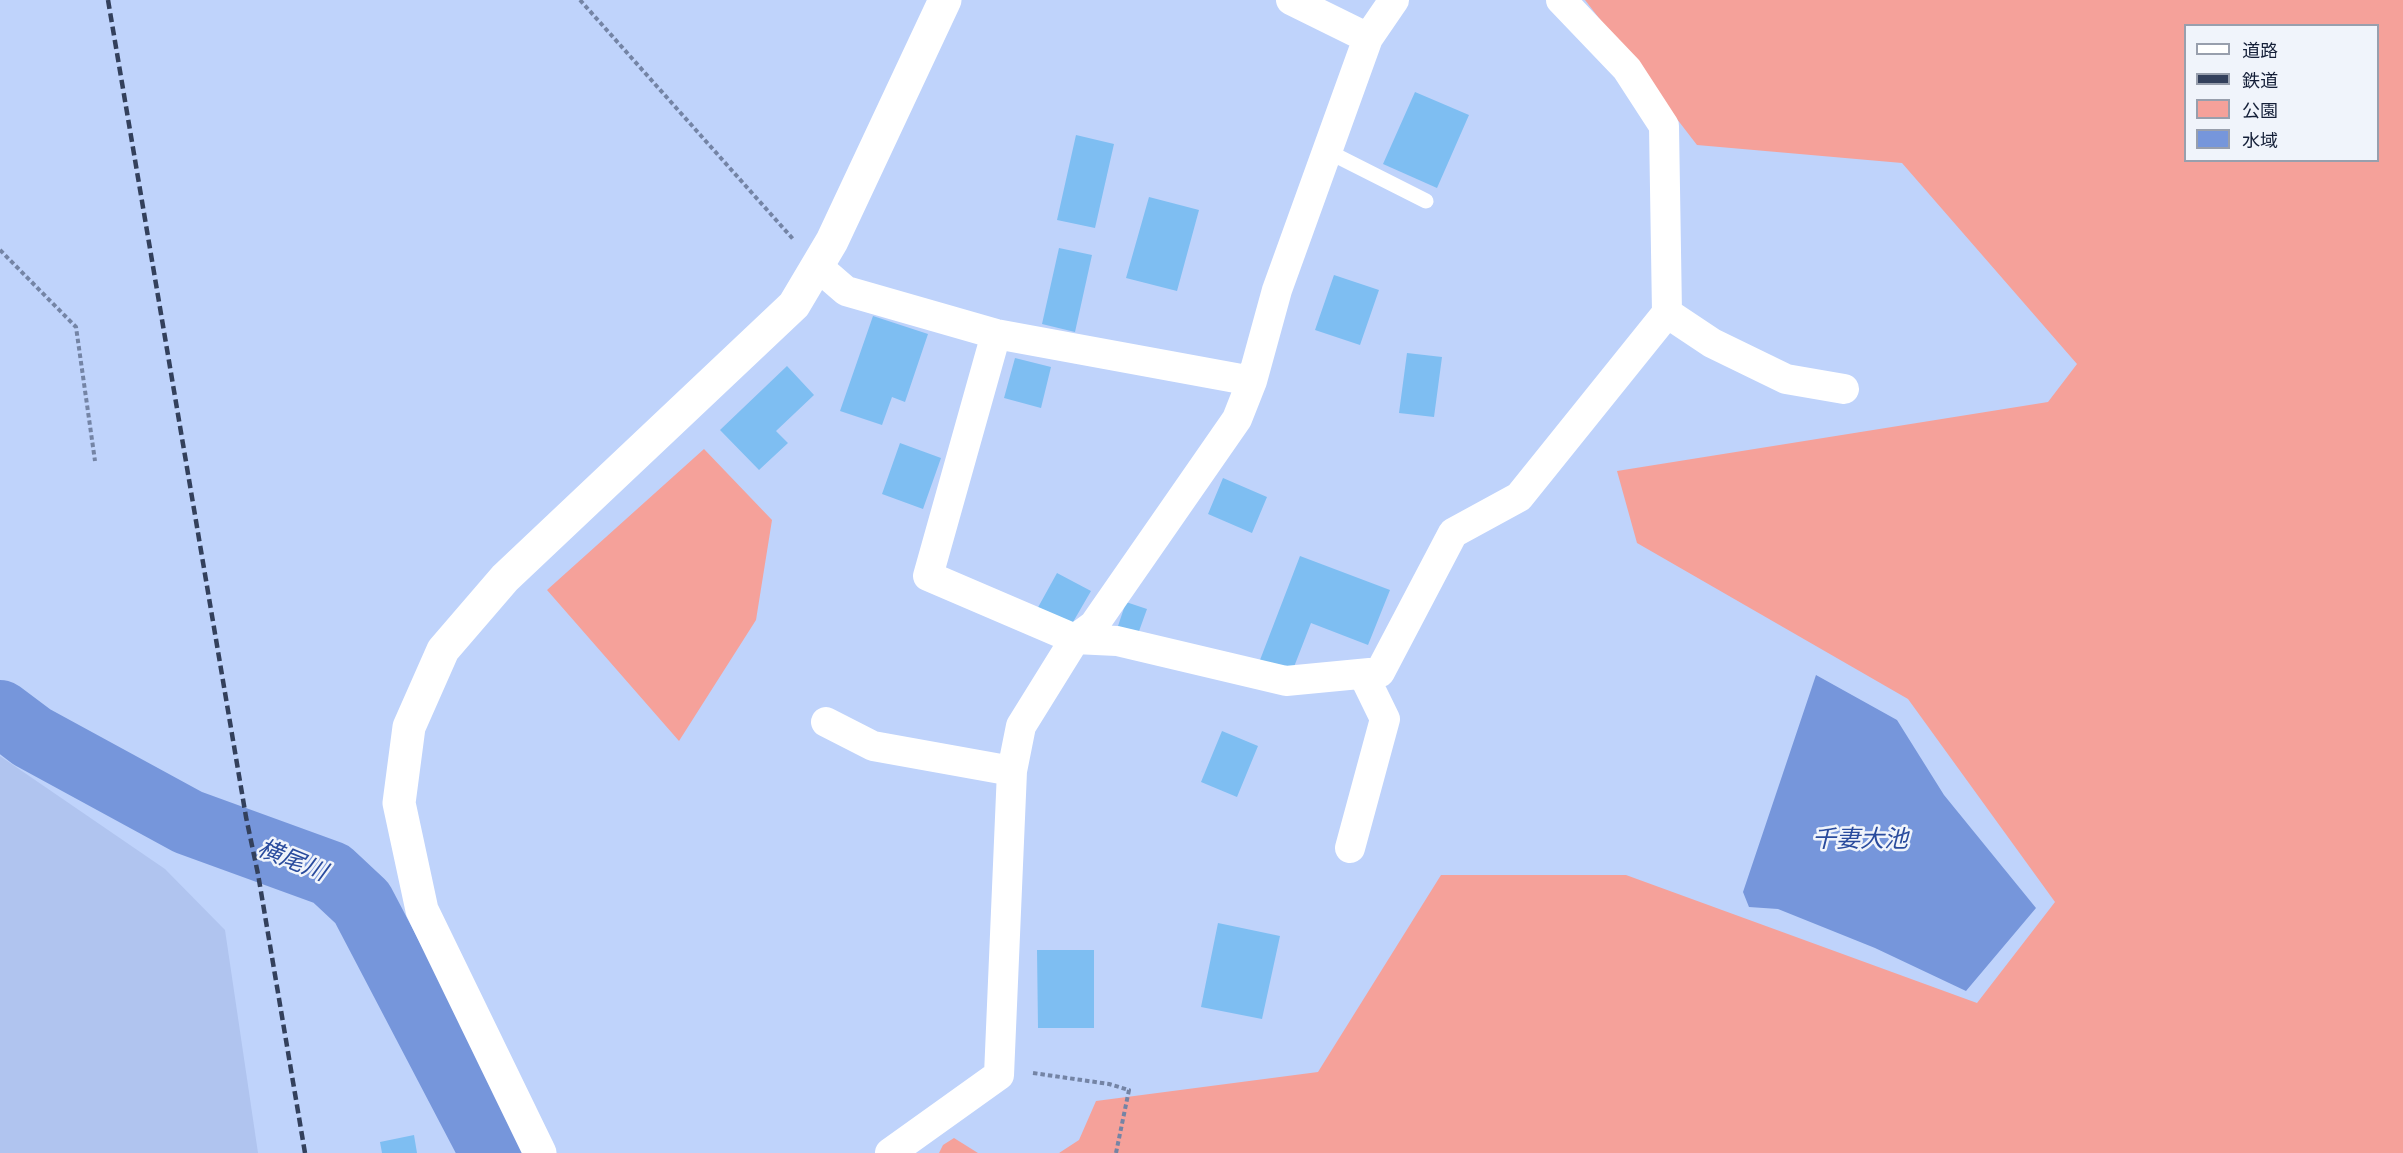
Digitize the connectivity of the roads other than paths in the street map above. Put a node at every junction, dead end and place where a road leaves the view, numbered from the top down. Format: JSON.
{"nodes":[{"id":1,"x":945,"y":0,"type":"edge"},
{"id":2,"x":1291,"y":0,"type":"edge"},
{"id":3,"x":1394,"y":0,"type":"edge"},
{"id":4,"x":1561,"y":0,"type":"edge"},
{"id":5,"x":1368,"y":38,"type":"junction"},
{"id":6,"x":1327,"y":151,"type":"junction"},
{"id":7,"x":1426,"y":201,"type":"dead end"},
{"id":8,"x":817,"y":266,"type":"junction"},
{"id":9,"x":1667,"y":313,"type":"junction"},
{"id":10,"x":996,"y":334,"type":"junction"},
{"id":11,"x":1252,"y":381,"type":"junction"},
{"id":12,"x":1844,"y":389,"type":"dead end"},
{"id":13,"x":1075,"y":639,"type":"junction"},
{"id":14,"x":1363,"y":674,"type":"junction"},
{"id":15,"x":826,"y":722,"type":"dead end"},
{"id":16,"x":1012,"y":771,"type":"junction"},
{"id":17,"x":1350,"y":848,"type":"dead end"},
{"id":18,"x":540,"y":1153,"type":"edge"},
{"id":19,"x":890,"y":1153,"type":"edge"}],
"edges":[{"from":1,"to":8,"type":"street"},
{"from":2,"to":5,"type":"street"},
{"from":3,"to":5,"type":"street"},
{"from":4,"to":9,"type":"street"},
{"from":5,"to":6,"type":"street"},
{"from":6,"to":7,"type":"lane"},
{"from":6,"to":11,"type":"street"},
{"from":8,"to":10,"type":"street"},
{"from":8,"to":18,"type":"street"},
{"from":9,"to":12,"type":"street"},
{"from":9,"to":14,"type":"street"},
{"from":10,"to":11,"type":"street"},
{"from":10,"to":13,"type":"street"},
{"from":11,"to":13,"type":"street"},
{"from":13,"to":14,"type":"street"},
{"from":13,"to":16,"type":"street"},
{"from":14,"to":17,"type":"street"},
{"from":15,"to":16,"type":"street"},
{"from":16,"to":19,"type":"street"}]}
